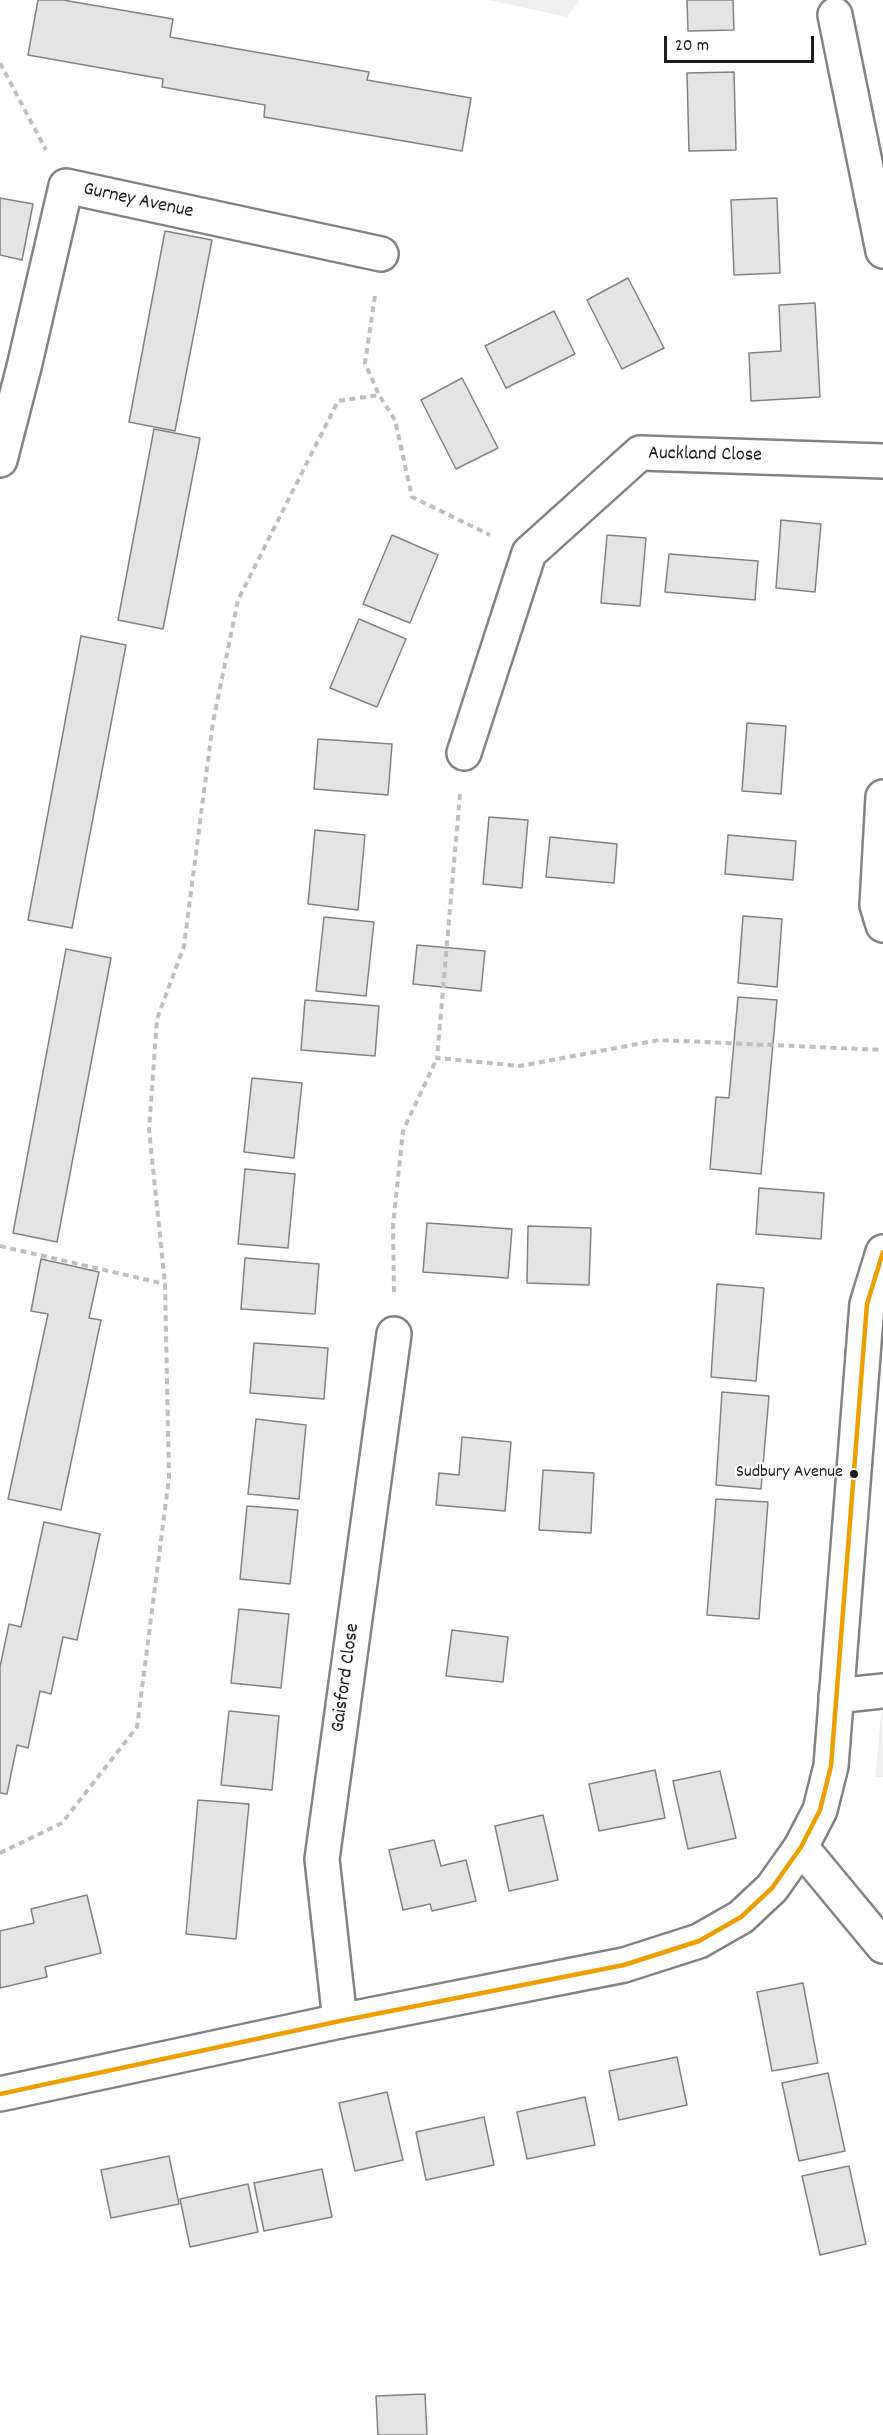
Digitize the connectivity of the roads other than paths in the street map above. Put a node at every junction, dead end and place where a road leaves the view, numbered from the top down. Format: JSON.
{"nodes":[{"id":1,"x":835,"y":15,"type":"dead end"},
{"id":2,"x":883,"y":251,"type":"edge"},
{"id":3,"x":381,"y":254,"type":"road end"},
{"id":4,"x":12,"y":365,"type":"edge"},
{"id":5,"x":0,"y":460,"type":"edge"},
{"id":6,"x":883,"y":460,"type":"edge"},
{"id":7,"x":464,"y":753,"type":"road end"},
{"id":8,"x":883,"y":797,"type":"edge"},
{"id":9,"x":883,"y":925,"type":"edge"},
{"id":10,"x":883,"y":1252,"type":"edge"},
{"id":11,"x":394,"y":1334,"type":"road end"},
{"id":12,"x":883,"y":1691,"type":"edge"},
{"id":13,"x":836,"y":1696,"type":"junction"},
{"id":14,"x":801,"y":1846,"type":"junction"},
{"id":15,"x":883,"y":1946,"type":"edge"},
{"id":16,"x":340,"y":2022,"type":"junction"},
{"id":17,"x":0,"y":2094,"type":"edge"}],
"edges":[{"from":1,"to":2,"type":"street"},
{"from":3,"to":4,"type":"street","name":"Gurney Avenue"},
{"from":4,"to":5,"type":"street","name":"Gurney Avenue"},
{"from":6,"to":7,"type":"street","name":"Auckland Close"},
{"from":8,"to":9,"type":"street"},
{"from":10,"to":13,"type":"street"},
{"from":11,"to":16,"type":"street","name":"Gaisford Close"},
{"from":12,"to":13,"type":"street"},
{"from":13,"to":14,"type":"street"},
{"from":14,"to":15,"type":"street"},
{"from":14,"to":16,"type":"street"},
{"from":16,"to":17,"type":"street"}]}
